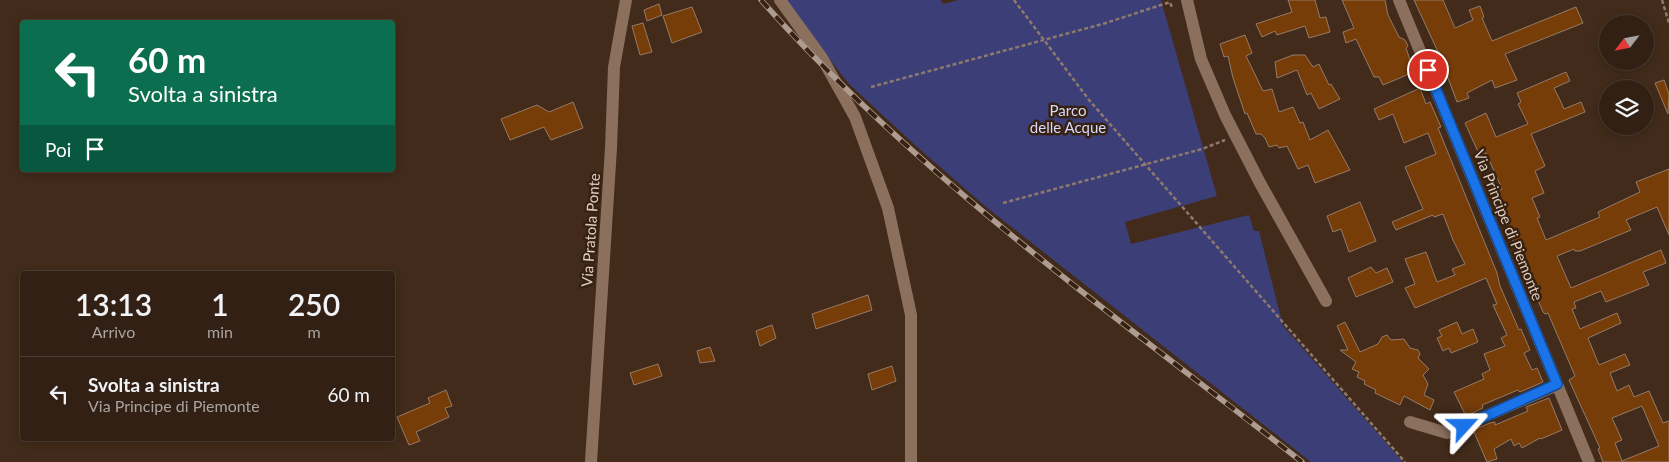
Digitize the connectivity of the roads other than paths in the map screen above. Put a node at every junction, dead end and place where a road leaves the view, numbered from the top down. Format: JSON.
{"nodes":[{"id":1,"x":626,"y":0,"type":"edge"},
{"id":2,"x":780,"y":0,"type":"edge"},
{"id":3,"x":1187,"y":0,"type":"edge"},
{"id":4,"x":1400,"y":0,"type":"edge"},
{"id":5,"x":1326,"y":301,"type":"dead end"},
{"id":6,"x":1557,"y":384,"type":"junction"},
{"id":7,"x":1410,"y":422,"type":"dead end"},
{"id":8,"x":591,"y":462,"type":"edge"},
{"id":9,"x":911,"y":462,"type":"edge"},
{"id":10,"x":1589,"y":462,"type":"edge"}],
"edges":[{"from":1,"to":8,"type":"street","name":"Via Pratola Ponte"},
{"from":2,"to":9,"type":"street"},
{"from":3,"to":5,"type":"street"},
{"from":4,"to":6,"type":"street","name":"Via Principe di Piemonte"},
{"from":6,"to":7,"type":"street"},
{"from":6,"to":10,"type":"street","name":"Via Principe di Piemonte"}]}
